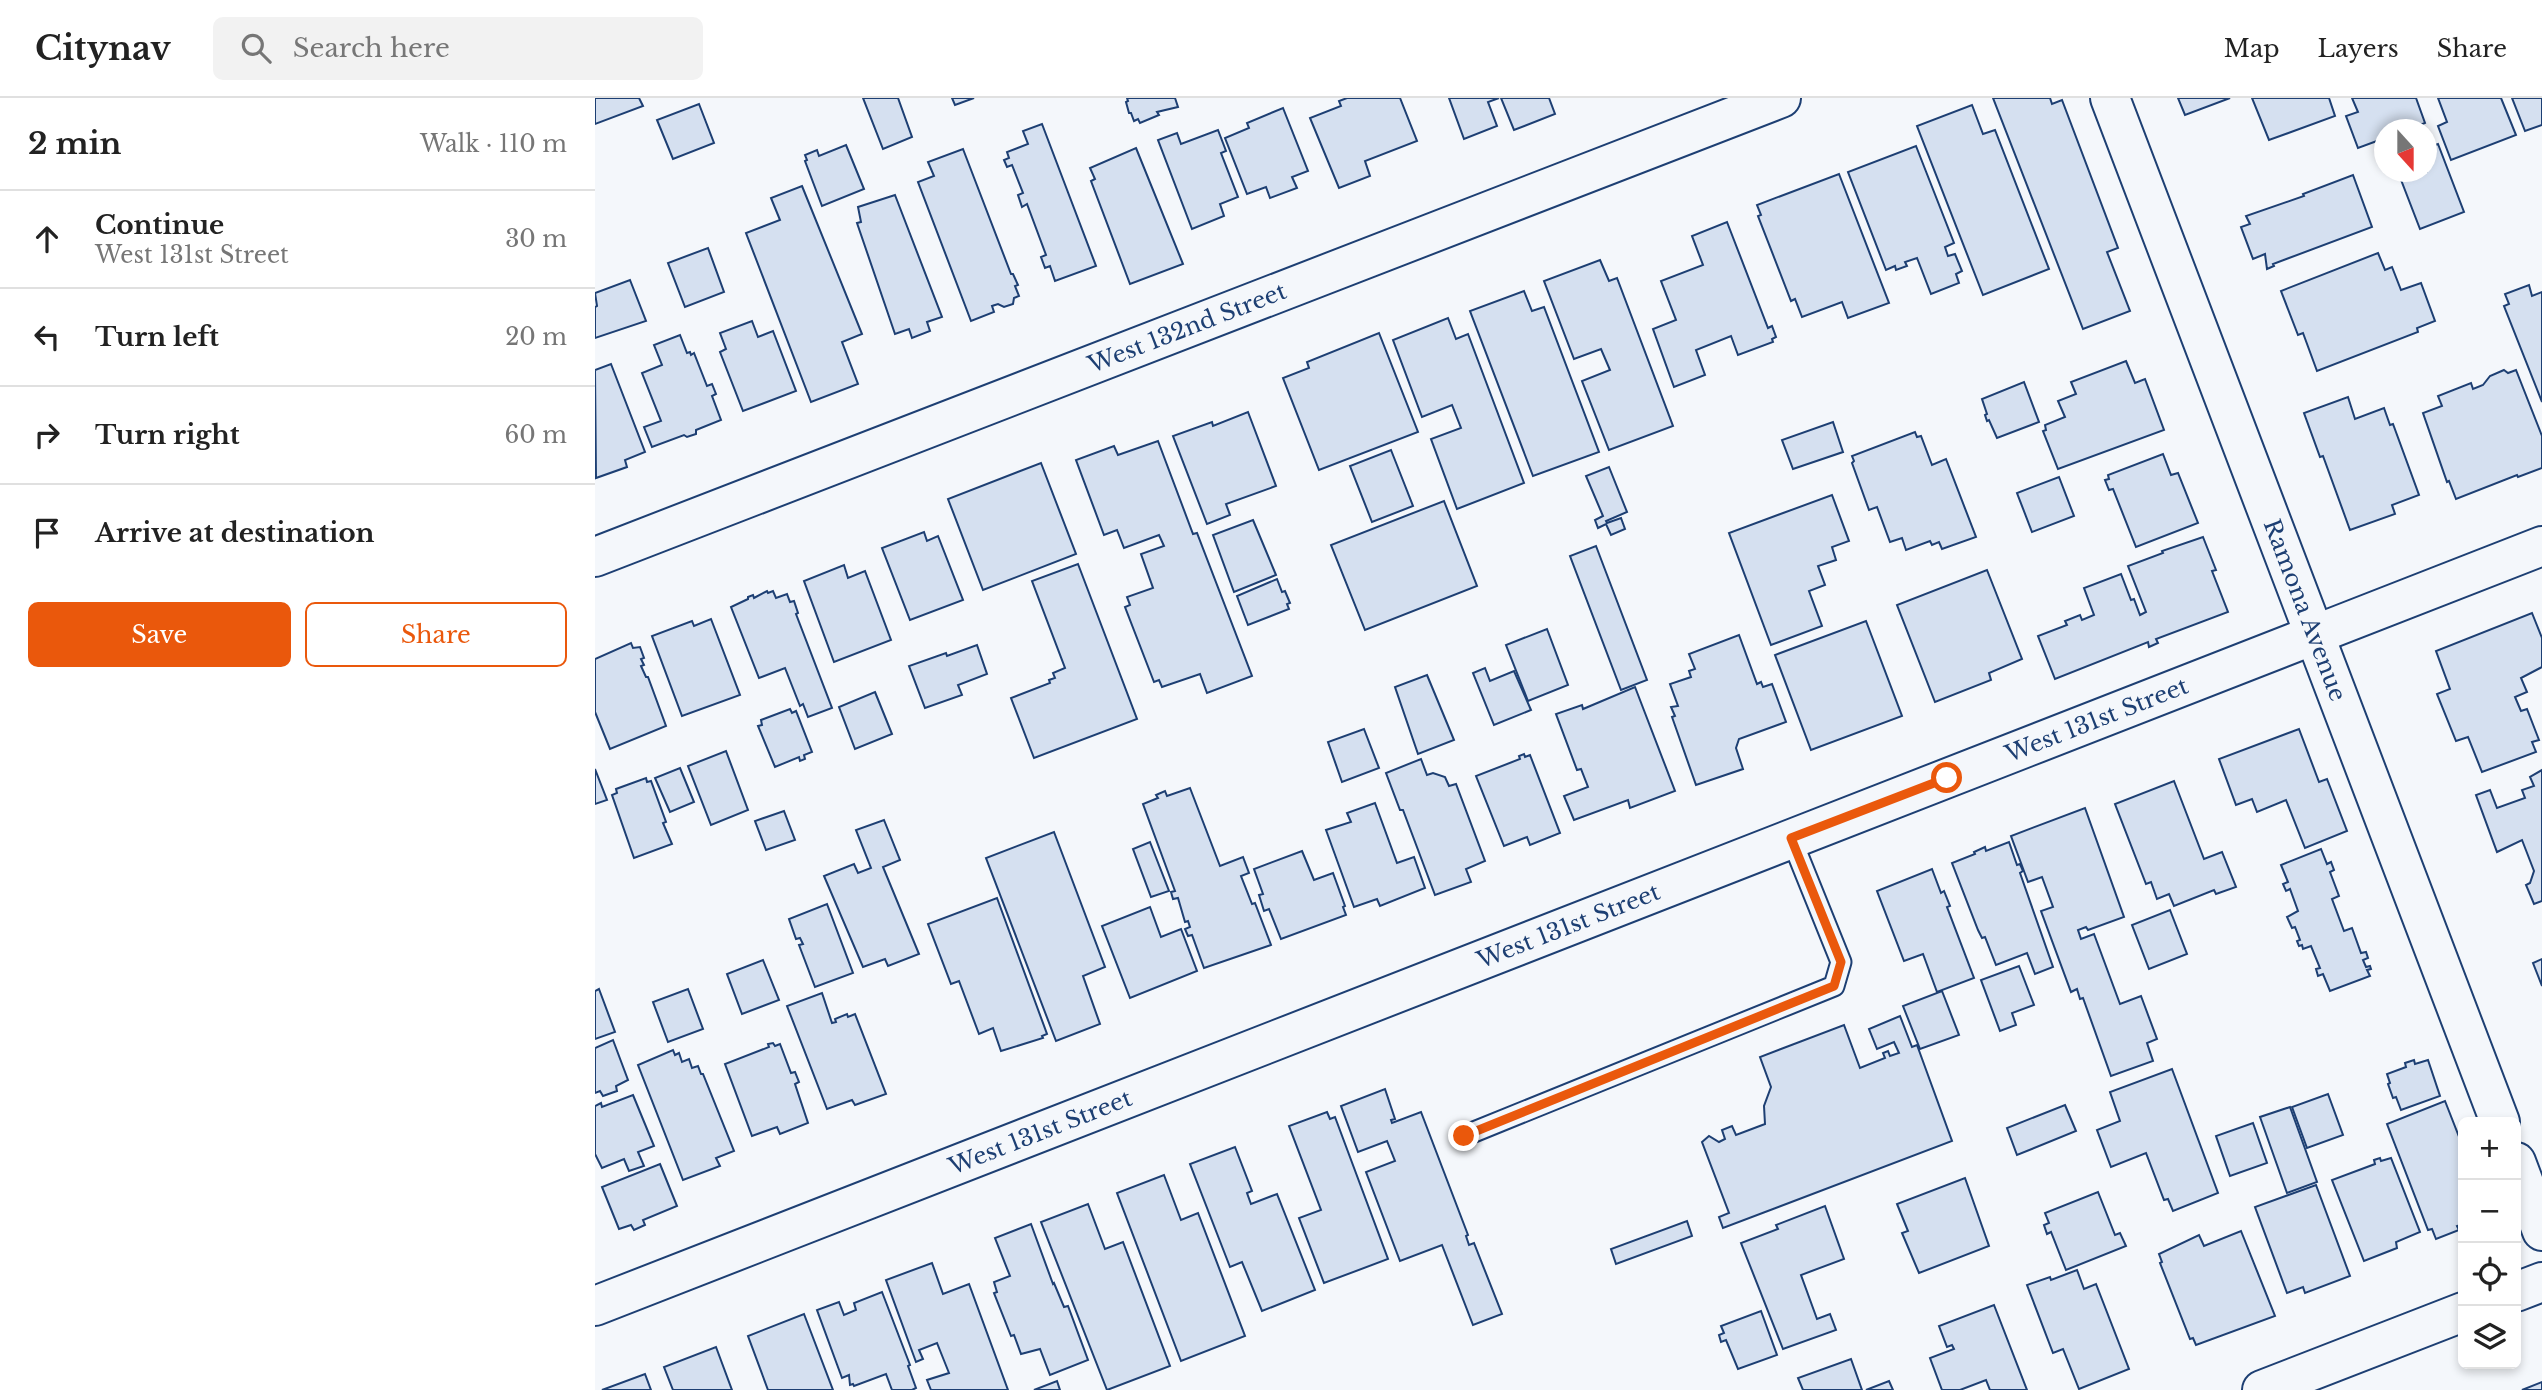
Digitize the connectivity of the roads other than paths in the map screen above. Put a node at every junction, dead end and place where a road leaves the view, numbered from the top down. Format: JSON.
{"nodes":[{"id":1,"x":1781,"y":98,"type":"edge"},
{"id":2,"x":2110,"y":98,"type":"edge"},
{"id":3,"x":2542,"y":545,"type":"edge"},
{"id":4,"x":595,"y":557,"type":"edge"},
{"id":5,"x":2314,"y":634,"type":"junction"},
{"id":6,"x":1791,"y":838,"type":"junction"},
{"id":7,"x":2498,"y":1117,"type":"edge"},
{"id":8,"x":1464,"y":1136,"type":"dead end"},
{"id":9,"x":2521,"y":1176,"type":"edge"},
{"id":10,"x":2542,"y":1231,"type":"edge"},
{"id":11,"x":2542,"y":1282,"type":"edge"},
{"id":12,"x":2521,"y":1290,"type":"edge"},
{"id":13,"x":595,"y":1306,"type":"edge"},
{"id":14,"x":2458,"y":1314,"type":"edge"},
{"id":15,"x":2262,"y":1390,"type":"edge"}],
"edges":[{"from":1,"to":4,"type":"street","name":"West 132nd Street"},
{"from":2,"to":5,"type":"street","name":"Ramona Avenue"},
{"from":3,"to":5,"type":"street","name":"West 131st Street"},
{"from":5,"to":6,"type":"street","name":"West 131st Street"},
{"from":5,"to":7,"type":"street","name":"Ramona Avenue"},
{"from":6,"to":8,"type":"lane"},
{"from":6,"to":13,"type":"street","name":"West 131st Street"},
{"from":9,"to":10,"type":"street"},
{"from":11,"to":12,"type":"street"},
{"from":14,"to":15,"type":"street"}]}
